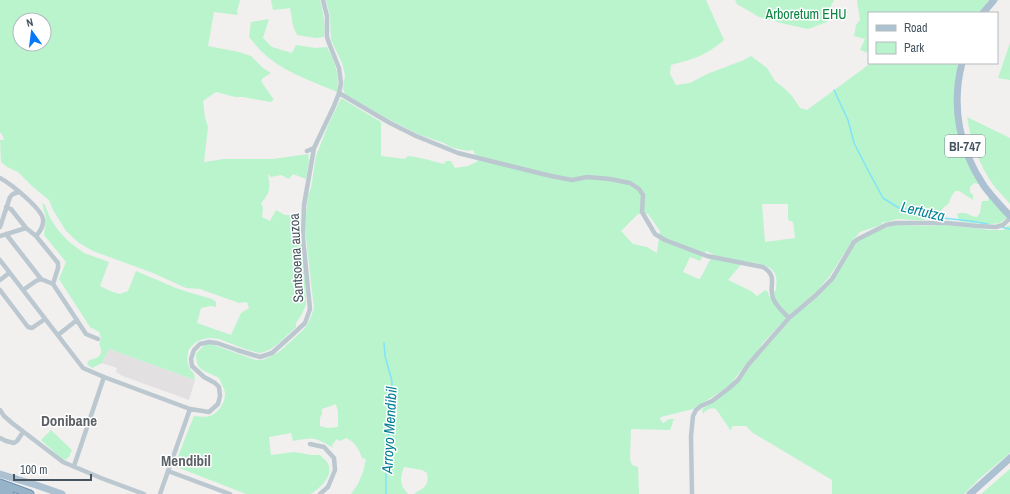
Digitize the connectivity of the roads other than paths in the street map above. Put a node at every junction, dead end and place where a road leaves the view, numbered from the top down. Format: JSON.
{"nodes":[{"id":1,"x":323,"y":0,"type":"edge"},
{"id":2,"x":994,"y":0,"type":"edge"},
{"id":3,"x":999,"y":0,"type":"edge"},
{"id":4,"x":984,"y":12,"type":"edge"},
{"id":5,"x":989,"y":12,"type":"edge"},
{"id":6,"x":962,"y":64,"type":"edge"},
{"id":7,"x":966,"y":64,"type":"edge"},
{"id":8,"x":339,"y":94,"type":"junction"},
{"id":9,"x":314,"y":148,"type":"junction"},
{"id":10,"x":307,"y":151,"type":"dead end"},
{"id":11,"x":0,"y":178,"type":"edge"},
{"id":12,"x":19,"y":192,"type":"junction"},
{"id":13,"x":6,"y":208,"type":"junction"},
{"id":14,"x":1010,"y":210,"type":"edge"},
{"id":15,"x":1010,"y":217,"type":"edge"},
{"id":16,"x":0,"y":227,"type":"edge"},
{"id":17,"x":26,"y":228,"type":"junction"},
{"id":18,"x":6,"y":234,"type":"junction"},
{"id":19,"x":0,"y":236,"type":"edge"},
{"id":20,"x":36,"y":236,"type":"junction"},
{"id":21,"x":0,"y":260,"type":"edge"},
{"id":22,"x":9,"y":272,"type":"junction"},
{"id":23,"x":41,"y":279,"type":"junction"},
{"id":24,"x":0,"y":280,"type":"edge"},
{"id":25,"x":53,"y":284,"type":"junction"},
{"id":26,"x":0,"y":290,"type":"edge"},
{"id":27,"x":23,"y":290,"type":"junction"},
{"id":28,"x":789,"y":318,"type":"junction"},
{"id":29,"x":45,"y":319,"type":"junction"},
{"id":30,"x":77,"y":320,"type":"junction"},
{"id":31,"x":58,"y":335,"type":"junction"},
{"id":32,"x":98,"y":339,"type":"dead end"},
{"id":33,"x":104,"y":377,"type":"junction"},
{"id":34,"x":190,"y":409,"type":"junction"},
{"id":35,"x":0,"y":410,"type":"edge"},
{"id":36,"x":23,"y":432,"type":"junction"},
{"id":37,"x":0,"y":438,"type":"edge"},
{"id":38,"x":310,"y":444,"type":"dead end"},
{"id":39,"x":1010,"y":458,"type":"edge"},
{"id":40,"x":1010,"y":464,"type":"edge"},
{"id":41,"x":74,"y":466,"type":"junction"},
{"id":42,"x":168,"y":471,"type":"junction"},
{"id":43,"x":0,"y":474,"type":"edge"},
{"id":44,"x":0,"y":483,"type":"edge"},
{"id":45,"x":0,"y":490,"type":"edge"},
{"id":46,"x":10,"y":494,"type":"edge"},
{"id":47,"x":30,"y":494,"type":"edge"},
{"id":48,"x":62,"y":494,"type":"edge"},
{"id":49,"x":144,"y":494,"type":"edge"},
{"id":50,"x":160,"y":494,"type":"edge"},
{"id":51,"x":230,"y":494,"type":"edge"},
{"id":52,"x":320,"y":494,"type":"edge"},
{"id":53,"x":692,"y":494,"type":"edge"},
{"id":54,"x":970,"y":494,"type":"edge"},
{"id":55,"x":975,"y":494,"type":"edge"}],
"edges":[{"from":1,"to":8,"type":"street","name":"Santsoena auzoa"},
{"from":2,"to":4,"type":"main road"},
{"from":3,"to":5,"type":"main road"},
{"from":6,"to":15,"type":"main road","number":"BI-747"},
{"from":7,"to":14,"type":"main road","number":"BI-747"},
{"from":8,"to":9,"type":"street","name":"Santsoena auzoa"},
{"from":8,"to":28,"type":"street"},
{"from":9,"to":10,"type":"street"},
{"from":9,"to":34,"type":"street","name":"Santsoena auzoa"},
{"from":11,"to":12,"type":"street"},
{"from":12,"to":13,"type":"street"},
{"from":12,"to":20,"type":"street"},
{"from":13,"to":16,"type":"street"},
{"from":13,"to":17,"type":"street"},
{"from":15,"to":28,"type":"street"},
{"from":17,"to":18,"type":"street"},
{"from":17,"to":20,"type":"street"},
{"from":18,"to":19,"type":"street"},
{"from":18,"to":23,"type":"street"},
{"from":20,"to":25,"type":"street"},
{"from":21,"to":22,"type":"street"},
{"from":22,"to":24,"type":"street"},
{"from":22,"to":27,"type":"street"},
{"from":23,"to":25,"type":"street"},
{"from":23,"to":27,"type":"street"},
{"from":25,"to":30,"type":"street"},
{"from":26,"to":29,"type":"street"},
{"from":27,"to":29,"type":"street"},
{"from":28,"to":53,"type":"street"},
{"from":29,"to":31,"type":"street"},
{"from":30,"to":31,"type":"street"},
{"from":30,"to":32,"type":"street"},
{"from":31,"to":33,"type":"street"},
{"from":33,"to":34,"type":"street"},
{"from":33,"to":41,"type":"street"},
{"from":34,"to":42,"type":"street"},
{"from":35,"to":36,"type":"street"},
{"from":36,"to":37,"type":"street"},
{"from":36,"to":41,"type":"street"},
{"from":38,"to":52,"type":"street"},
{"from":39,"to":54,"type":"main road"},
{"from":40,"to":55,"type":"main road"},
{"from":41,"to":49,"type":"street"},
{"from":42,"to":50,"type":"street"},
{"from":42,"to":51,"type":"street"},
{"from":43,"to":48,"type":"main road"},
{"from":44,"to":47,"type":"highway"},
{"from":45,"to":46,"type":"highway"}]}
